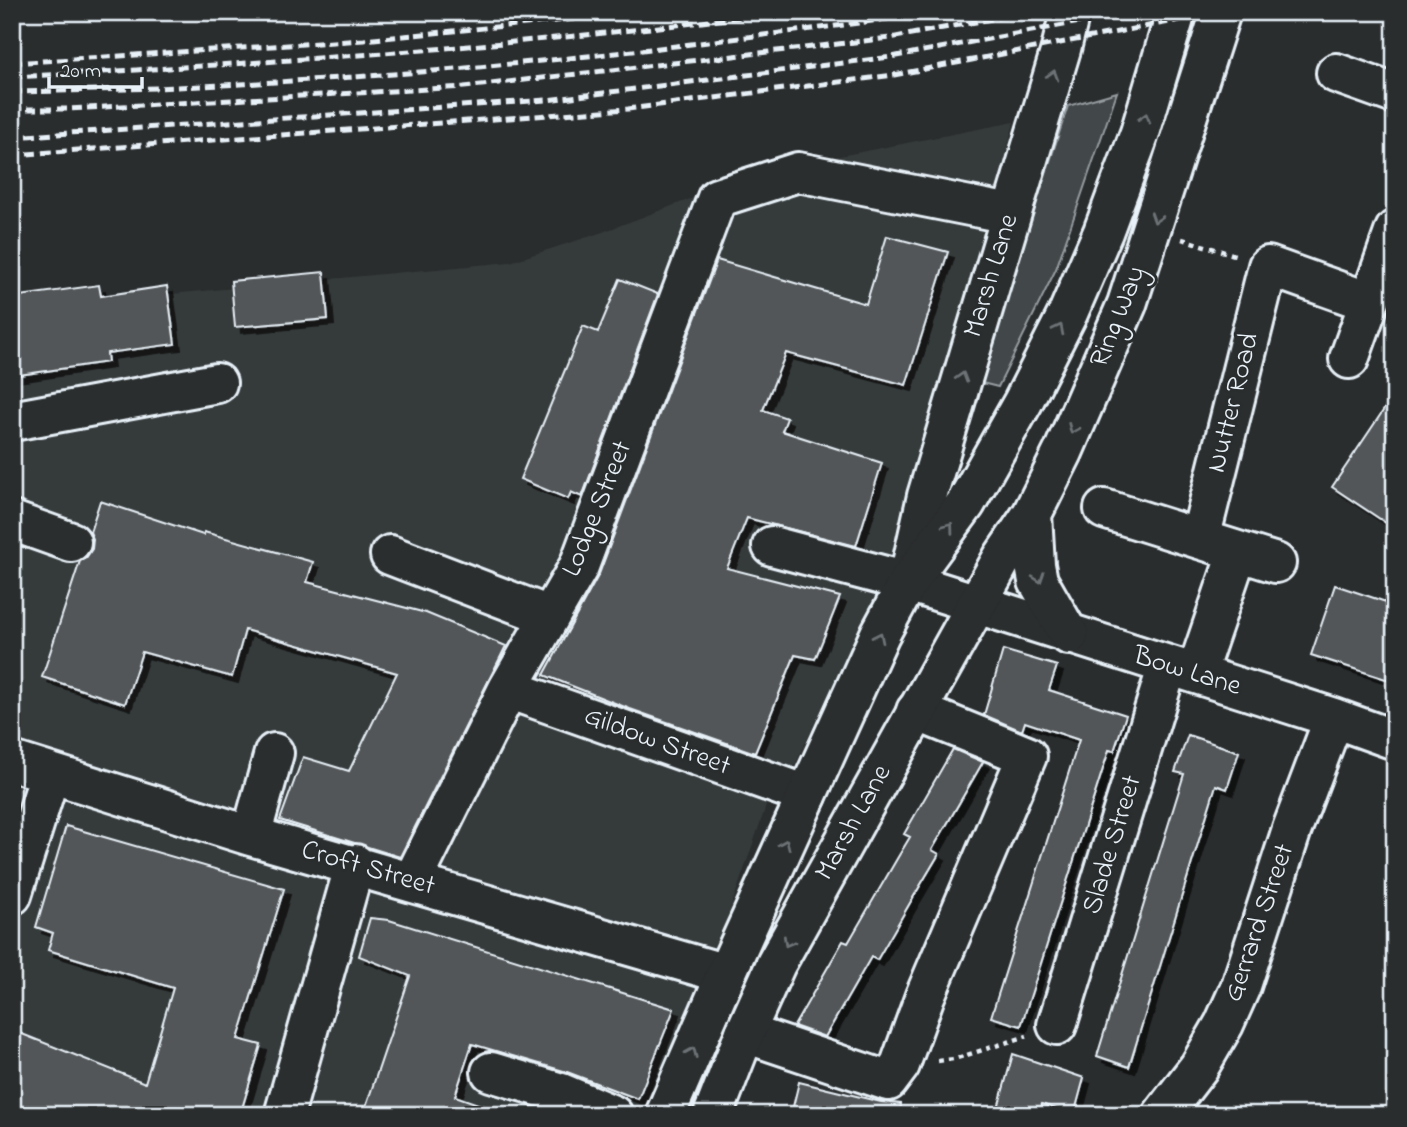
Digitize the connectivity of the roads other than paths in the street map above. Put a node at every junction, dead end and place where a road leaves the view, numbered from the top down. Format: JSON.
{"nodes":[{"id":1,"x":1070,"y":12,"type":"edge"},
{"id":2,"x":1176,"y":12,"type":"edge"},
{"id":3,"x":1221,"y":12,"type":"edge"},
{"id":4,"x":1336,"y":73,"type":"dead end"},
{"id":5,"x":1395,"y":94,"type":"edge"},
{"id":6,"x":1010,"y":214,"type":"junction"},
{"id":7,"x":1395,"y":230,"type":"edge"},
{"id":8,"x":1369,"y":302,"type":"junction"},
{"id":9,"x":1349,"y":359,"type":"dead end"},
{"id":10,"x":217,"y":383,"type":"dead end"},
{"id":11,"x":12,"y":421,"type":"edge"},
{"id":12,"x":1104,"y":509,"type":"dead end"},
{"id":13,"x":1031,"y":514,"type":"junction"},
{"id":14,"x":12,"y":521,"type":"edge"},
{"id":15,"x":1200,"y":539,"type":"junction"},
{"id":16,"x":71,"y":542,"type":"dead end"},
{"id":17,"x":772,"y":546,"type":"dead end"},
{"id":18,"x":1238,"y":551,"type":"junction"},
{"id":19,"x":390,"y":555,"type":"dead end"},
{"id":20,"x":1276,"y":564,"type":"dead end"},
{"id":21,"x":908,"y":582,"type":"junction"},
{"id":22,"x":978,"y":605,"type":"junction"},
{"id":23,"x":549,"y":616,"type":"junction"},
{"id":24,"x":1069,"y":635,"type":"junction"},
{"id":25,"x":1182,"y":670,"type":"junction"},
{"id":26,"x":508,"y":690,"type":"junction"},
{"id":27,"x":916,"y":711,"type":"junction"},
{"id":28,"x":1334,"y":718,"type":"junction"},
{"id":29,"x":1395,"y":740,"type":"edge"},
{"id":30,"x":274,"y":753,"type":"dead end"},
{"id":31,"x":12,"y":761,"type":"edge"},
{"id":32,"x":50,"y":774,"type":"junction"},
{"id":33,"x":807,"y":795,"type":"junction"},
{"id":34,"x":251,"y":836,"type":"junction"},
{"id":35,"x":355,"y":864,"type":"junction"},
{"id":36,"x":412,"y":882,"type":"junction"},
{"id":37,"x":12,"y":895,"type":"edge"},
{"id":38,"x":726,"y":974,"type":"junction"},
{"id":39,"x":1057,"y":1026,"type":"road end"},
{"id":40,"x":745,"y":1032,"type":"junction"},
{"id":41,"x":491,"y":1072,"type":"dead end"},
{"id":42,"x":284,"y":1115,"type":"edge"},
{"id":43,"x":613,"y":1115,"type":"edge"},
{"id":44,"x":665,"y":1115,"type":"edge"},
{"id":45,"x":713,"y":1115,"type":"edge"},
{"id":46,"x":1162,"y":1115,"type":"edge"}],
"edges":[{"from":6,"to":1,"type":"main road","name":"Marsh Lane","one_way":true},
{"from":21,"to":2,"type":"main road","name":"Ring Way","one_way":true},
{"from":3,"to":13,"type":"main road","name":"Ring Way","one_way":true},
{"from":4,"to":5,"type":"main road"},
{"from":21,"to":6,"type":"main road","name":"Marsh Lane","one_way":true},
{"from":6,"to":23,"type":"main road","name":"Lodge Street"},
{"from":7,"to":8,"type":"main road"},
{"from":8,"to":9,"type":"main road"},
{"from":8,"to":15,"type":"main road","name":"Nutter Road"},
{"from":10,"to":11,"type":"main road"},
{"from":12,"to":15,"type":"main road"},
{"from":13,"to":22,"type":"main road","name":"Ring Way"},
{"from":13,"to":24,"type":"main road","one_way":true},
{"from":14,"to":16,"type":"main road"},
{"from":15,"to":18,"type":"main road"},
{"from":17,"to":21,"type":"main road"},
{"from":18,"to":20,"type":"main road"},
{"from":18,"to":25,"type":"main road","name":"Slade Street"},
{"from":19,"to":23,"type":"main road"},
{"from":21,"to":22,"type":"main road"},
{"from":33,"to":21,"type":"main road","name":"Marsh Lane","one_way":true},
{"from":22,"to":24,"type":"main road","name":"Bow Lane"},
{"from":22,"to":27,"type":"main road","name":"Marsh Lane"},
{"from":23,"to":26,"type":"main road","name":"Lodge Street"},
{"from":24,"to":25,"type":"main road","name":"Bow Lane"},
{"from":25,"to":28,"type":"main road","name":"Bow Lane"},
{"from":25,"to":39,"type":"main road","name":"Slade Street"},
{"from":26,"to":33,"type":"main road","name":"Gildow Street"},
{"from":26,"to":36,"type":"main road","name":"Lodge Street"},
{"from":27,"to":40,"type":"main road","name":"Marsh Lane","one_way":true},
{"from":27,"to":40,"type":"main road"},
{"from":28,"to":29,"type":"main road","name":"Bow Lane"},
{"from":28,"to":46,"type":"main road","name":"Gerrard Street"},
{"from":30,"to":34,"type":"main road"},
{"from":31,"to":32,"type":"main road","name":"Croft Street"},
{"from":32,"to":34,"type":"main road","name":"Croft Street"},
{"from":32,"to":37,"type":"main road"},
{"from":38,"to":33,"type":"main road","name":"Marsh Lane","one_way":true},
{"from":34,"to":35,"type":"main road","name":"Croft Street"},
{"from":35,"to":36,"type":"main road","name":"Croft Street"},
{"from":35,"to":42,"type":"main road"},
{"from":36,"to":38,"type":"main road","name":"Croft Street"},
{"from":44,"to":38,"type":"main road","name":"Marsh Lane","one_way":true},
{"from":40,"to":45,"type":"main road","name":"Marsh Lane"},
{"from":41,"to":43,"type":"main road"}]}
